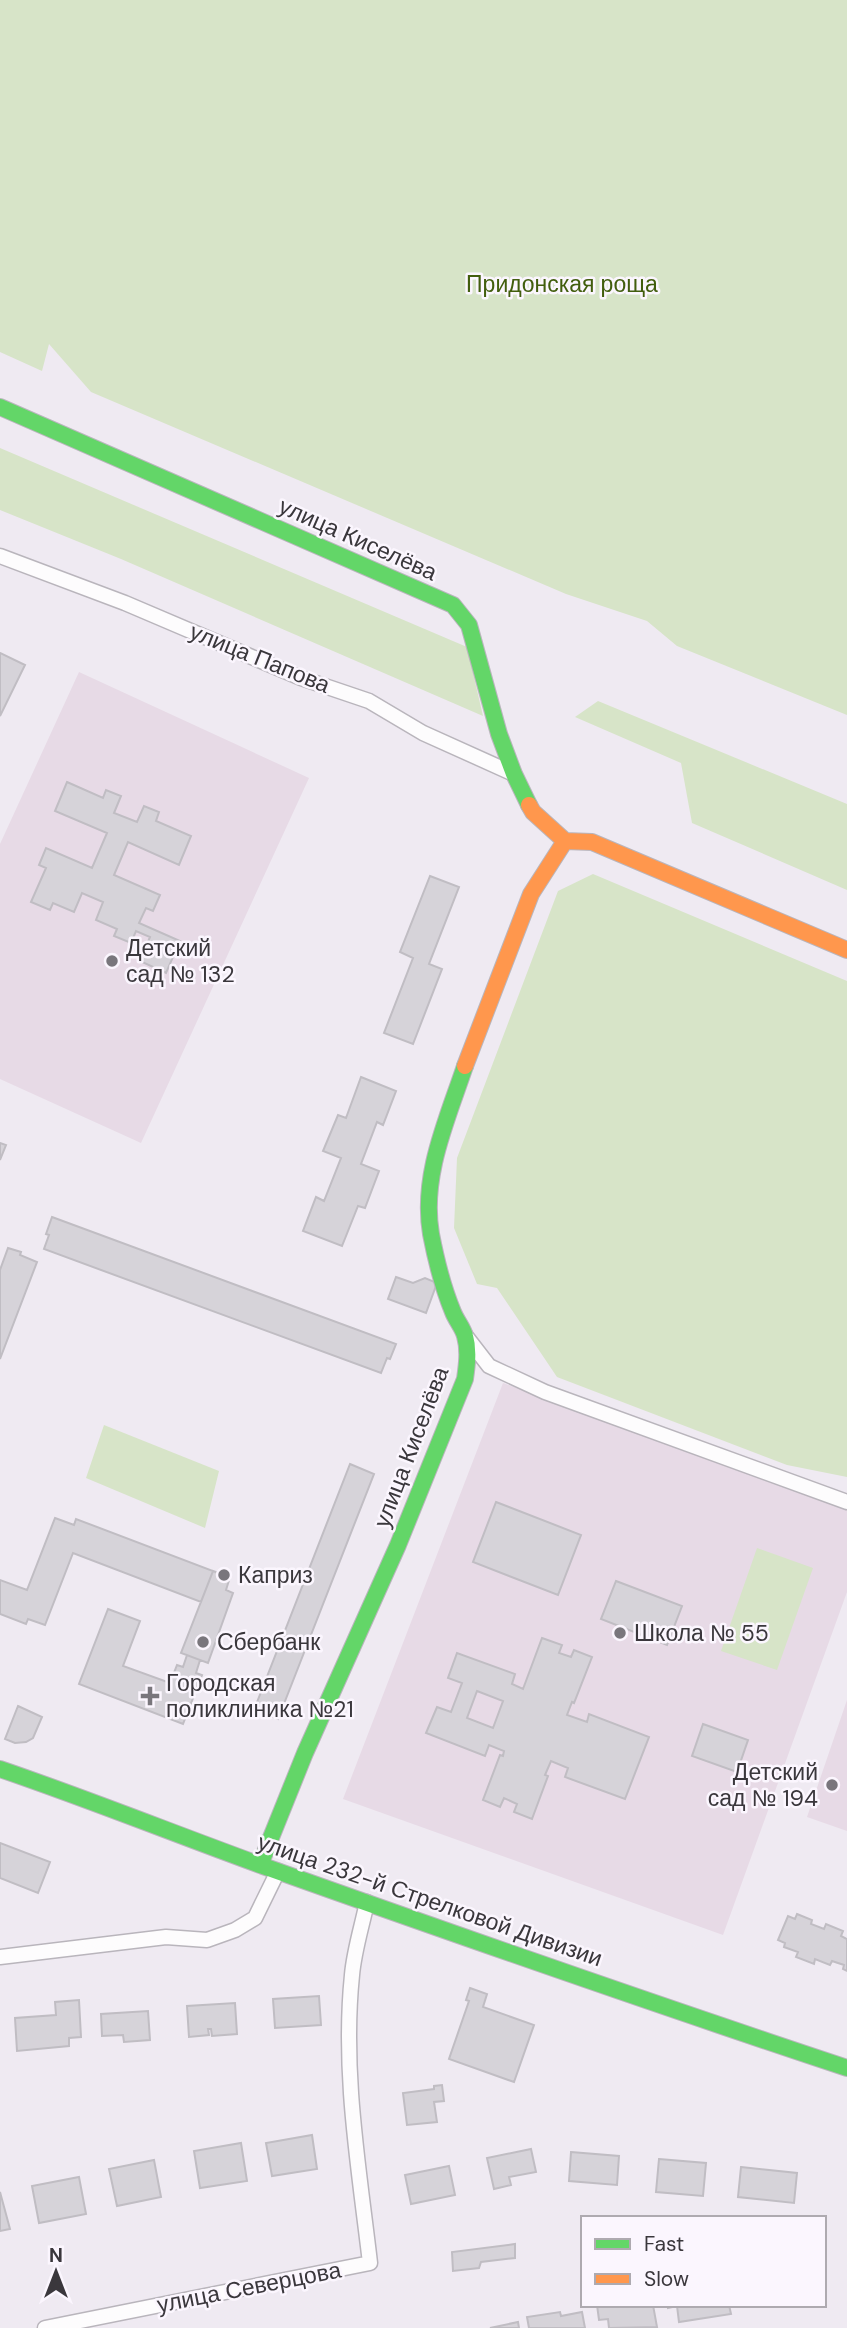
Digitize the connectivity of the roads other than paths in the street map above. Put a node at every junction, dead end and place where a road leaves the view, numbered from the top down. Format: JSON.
{"nodes":[{"id":1,"x":0,"y":407,"type":"edge"},
{"id":2,"x":0,"y":556,"type":"edge"},
{"id":3,"x":514,"y":774,"type":"junction"},
{"id":4,"x":565,"y":841,"type":"junction"},
{"id":5,"x":847,"y":950,"type":"edge"},
{"id":6,"x":466,"y":1335,"type":"junction"},
{"id":7,"x":847,"y":1502,"type":"edge"},
{"id":8,"x":0,"y":1769,"type":"edge"},
{"id":9,"x":260,"y":1865,"type":"junction"},
{"id":10,"x":278,"y":1871,"type":"junction"},
{"id":11,"x":367,"y":1902,"type":"junction"},
{"id":12,"x":0,"y":1957,"type":"edge"},
{"id":13,"x":847,"y":2068,"type":"edge"},
{"id":14,"x":45,"y":2328,"type":"edge"}],
"edges":[{"from":1,"to":3,"type":"street","name":"улица Киселёва"},
{"from":2,"to":3,"type":"street","name":"улица Папова"},
{"from":3,"to":4,"type":"street","name":"улица Киселёва"},
{"from":4,"to":5,"type":"street"},
{"from":4,"to":6,"type":"street","name":"улица Киселёва"},
{"from":6,"to":7,"type":"street"},
{"from":6,"to":9,"type":"street","name":"улица Киселёва"},
{"from":8,"to":9,"type":"street","name":"улица 232-й Стрелковой Дивизии"},
{"from":9,"to":10,"type":"street","name":"улица 232-й Стрелковой Дивизии"},
{"from":10,"to":11,"type":"street","name":"улица 232-й Стрелковой Дивизии"},
{"from":10,"to":12,"type":"street"},
{"from":11,"to":13,"type":"street","name":"улица 232-й Стрелковой Дивизии"},
{"from":11,"to":14,"type":"street","name":"улица Северцова"}]}
